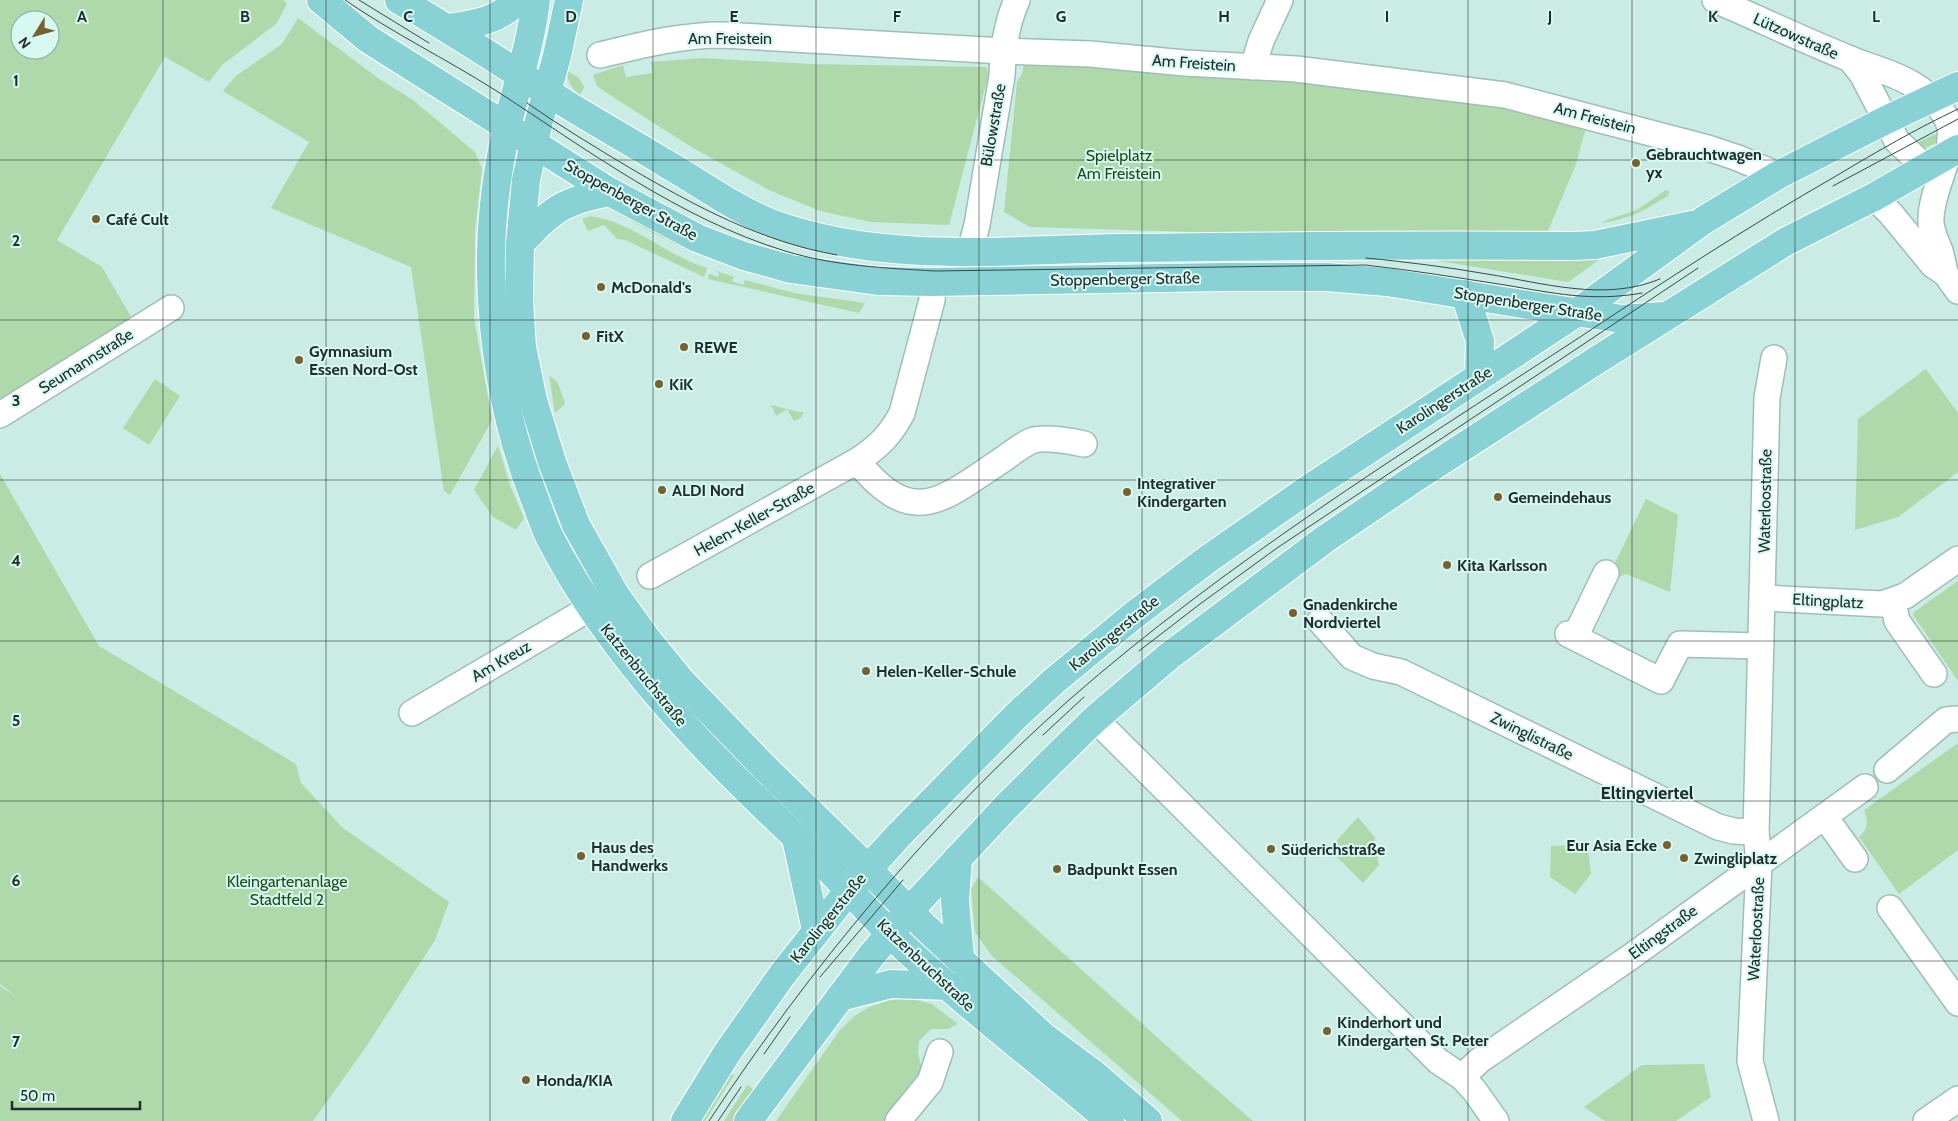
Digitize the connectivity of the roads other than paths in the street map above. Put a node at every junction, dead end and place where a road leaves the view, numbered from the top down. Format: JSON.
{"nodes":[{"id":1,"x":321,"y":0,"type":"edge"},
{"id":2,"x":399,"y":0,"type":"edge"},
{"id":3,"x":518,"y":0,"type":"edge"},
{"id":4,"x":536,"y":0,"type":"edge"},
{"id":5,"x":569,"y":0,"type":"edge"},
{"id":6,"x":1017,"y":0,"type":"edge"},
{"id":7,"x":1280,"y":0,"type":"edge"},
{"id":8,"x":1715,"y":0,"type":"edge"},
{"id":9,"x":448,"y":28,"type":"junction"},
{"id":10,"x":1003,"y":51,"type":"junction"},
{"id":11,"x":600,"y":55,"type":"dead end"},
{"id":12,"x":1850,"y":59,"type":"junction"},
{"id":13,"x":1253,"y":67,"type":"junction"},
{"id":14,"x":1958,"y":86,"type":"edge"},
{"id":15,"x":518,"y":87,"type":"junction"},
{"id":16,"x":1932,"y":98,"type":"junction"},
{"id":17,"x":543,"y":104,"type":"junction"},
{"id":18,"x":1886,"y":120,"type":"junction"},
{"id":19,"x":507,"y":127,"type":"junction"},
{"id":20,"x":533,"y":144,"type":"junction"},
{"id":21,"x":1943,"y":157,"type":"edge"},
{"id":22,"x":1778,"y":175,"type":"junction"},
{"id":23,"x":610,"y":192,"type":"junction"},
{"id":24,"x":1874,"y":197,"type":"junction"},
{"id":25,"x":1698,"y":224,"type":"junction"},
{"id":26,"x":520,"y":244,"type":"junction"},
{"id":27,"x":970,"y":251,"type":"junction"},
{"id":28,"x":1650,"y":260,"type":"joint"},
{"id":29,"x":932,"y":282,"type":"junction"},
{"id":30,"x":1951,"y":282,"type":"edge"},
{"id":31,"x":1465,"y":294,"type":"junction"},
{"id":32,"x":171,"y":308,"type":"dead end"},
{"id":33,"x":1576,"y":313,"type":"junction"},
{"id":34,"x":1666,"y":316,"type":"junction"},
{"id":35,"x":1774,"y":358,"type":"dead end"},
{"id":36,"x":1479,"y":377,"type":"junction"},
{"id":37,"x":0,"y":415,"type":"edge"},
{"id":38,"x":1084,"y":444,"type":"dead end"},
{"id":39,"x":857,"y":461,"type":"junction"},
{"id":40,"x":1958,"y":559,"type":"edge"},
{"id":41,"x":1606,"y":573,"type":"dead end"},
{"id":42,"x":650,"y":576,"type":"dead end"},
{"id":43,"x":1763,"y":598,"type":"junction"},
{"id":44,"x":1893,"y":602,"type":"junction"},
{"id":45,"x":590,"y":608,"type":"junction"},
{"id":46,"x":1320,"y":621,"type":"dead end"},
{"id":47,"x":1761,"y":646,"type":"junction"},
{"id":48,"x":1934,"y":674,"type":"dead end"},
{"id":49,"x":412,"y":713,"type":"dead end"},
{"id":50,"x":1095,"y":719,"type":"junction"},
{"id":51,"x":1958,"y":719,"type":"edge"},
{"id":52,"x":1887,"y":770,"type":"dead end"},
{"id":53,"x":1865,"y":787,"type":"dead end"},
{"id":54,"x":1825,"y":817,"type":"junction"},
{"id":55,"x":1756,"y":832,"type":"junction"},
{"id":56,"x":796,"y":838,"type":"junction"},
{"id":57,"x":958,"y":858,"type":"junction"},
{"id":58,"x":1855,"y":859,"type":"dead end"},
{"id":59,"x":1759,"y":863,"type":"junction"},
{"id":60,"x":868,"y":869,"type":"junction"},
{"id":61,"x":849,"y":890,"type":"junction"},
{"id":62,"x":1890,"y":908,"type":"dead end"},
{"id":63,"x":909,"y":911,"type":"junction"},
{"id":64,"x":816,"y":930,"type":"junction"},
{"id":65,"x":890,"y":934,"type":"junction"},
{"id":66,"x":960,"y":958,"type":"junction"},
{"id":67,"x":948,"y":986,"type":"junction"},
{"id":68,"x":840,"y":997,"type":"junction"},
{"id":69,"x":1958,"y":1003,"type":"edge"},
{"id":70,"x":940,"y":1052,"type":"dead end"},
{"id":71,"x":1462,"y":1077,"type":"junction"},
{"id":72,"x":1958,"y":1099,"type":"edge"},
{"id":73,"x":684,"y":1121,"type":"edge"},
{"id":74,"x":748,"y":1121,"type":"edge"},
{"id":75,"x":898,"y":1121,"type":"edge"},
{"id":76,"x":1110,"y":1121,"type":"edge"},
{"id":77,"x":1148,"y":1121,"type":"edge"},
{"id":78,"x":1496,"y":1121,"type":"edge"},
{"id":79,"x":1766,"y":1121,"type":"edge"},
{"id":80,"x":1926,"y":1121,"type":"edge"}],
"edges":[{"from":1,"to":19,"type":"main road","name":"Stoppenberger Straße"},
{"from":2,"to":9,"type":"main road","name":"Stoppenberger Straße"},
{"from":3,"to":9,"type":"main road"},
{"from":4,"to":15,"type":"main road","name":"Katzenbruchstraße"},
{"from":5,"to":17,"type":"main road","name":"Katzenbruchstraße"},
{"from":6,"to":10,"type":"street","name":"Bülowstraße"},
{"from":7,"to":13,"type":"street"},
{"from":8,"to":12,"type":"street","name":"Lützowstraße"},
{"from":9,"to":15,"type":"main road","name":"Stoppenberger Straße"},
{"from":10,"to":11,"type":"street","name":"Am Freistein"},
{"from":10,"to":13,"type":"street","name":"Am Freistein"},
{"from":10,"to":27,"type":"street","name":"Bülowstraße"},
{"from":12,"to":16,"type":"street","name":"Lützowstraße"},
{"from":12,"to":18,"type":"street","name":"Lützowstraße"},
{"from":13,"to":22,"type":"street","name":"Am Freistein"},
{"from":14,"to":16,"type":"main road","name":"Stoppenberger Straße"},
{"from":15,"to":17,"type":"main road","name":"Stoppenberger Straße"},
{"from":15,"to":19,"type":"main road","name":"Katzenbruchstraße"},
{"from":16,"to":18,"type":"main road","name":"Stoppenberger Straße"},
{"from":16,"to":21,"type":"street","name":"Lützowstraße"},
{"from":17,"to":20,"type":"main road","name":"Katzenbruchstraße"},
{"from":17,"to":27,"type":"main road","name":"Stoppenberger Straße"},
{"from":18,"to":21,"type":"street","name":"Lützowstraße"},
{"from":18,"to":22,"type":"main road","name":"Stoppenberger Straße"},
{"from":19,"to":20,"type":"main road","name":"Stoppenberger Straße"},
{"from":19,"to":45,"type":"main road","name":"Katzenbruchstraße"},
{"from":20,"to":23,"type":"main road","name":"Stoppenberger Straße"},
{"from":20,"to":26,"type":"main road","name":"Katzenbruchstraße"},
{"from":21,"to":24,"type":"main road","name":"Stoppenberger Straße"},
{"from":21,"to":30,"type":"street"},
{"from":22,"to":25,"type":"main road","name":"Stoppenberger Straße"},
{"from":23,"to":26,"type":"main road"},
{"from":23,"to":29,"type":"main road","name":"Stoppenberger Straße"},
{"from":24,"to":30,"type":"street"},
{"from":24,"to":34,"type":"main road","name":"Stoppenberger Straße"},
{"from":25,"to":27,"type":"main road","name":"Stoppenberger Straße"},
{"from":25,"to":28,"type":"main road","name":"Stoppenberger Straße"},
{"from":26,"to":60,"type":"main road","name":"Katzenbruchstraße"},
{"from":28,"to":33,"type":"main road","name":"Karolingerstraße"},
{"from":29,"to":31,"type":"main road","name":"Stoppenberger Straße"},
{"from":29,"to":39,"type":"street","name":"Helen-Keller-Straße"},
{"from":31,"to":33,"type":"main road","name":"Stoppenberger Straße"},
{"from":31,"to":36,"type":"main road"},
{"from":32,"to":37,"type":"street","name":"Seumannstraße"},
{"from":33,"to":34,"type":"main road","name":"Stoppenberger Straße"},
{"from":33,"to":36,"type":"main road","name":"Karolingerstraße"},
{"from":34,"to":50,"type":"main road"},
{"from":35,"to":43,"type":"street","name":"Waterloostraße"},
{"from":36,"to":60,"type":"main road","name":"Karolingerstraße"},
{"from":38,"to":39,"type":"street"},
{"from":39,"to":42,"type":"street","name":"Helen-Keller-Straße"},
{"from":40,"to":44,"type":"street","name":"Eltingplatz"},
{"from":41,"to":47,"type":"street"},
{"from":43,"to":44,"type":"street","name":"Eltingplatz"},
{"from":43,"to":47,"type":"street","name":"Waterloostraße"},
{"from":44,"to":48,"type":"street"},
{"from":45,"to":49,"type":"street","name":"Am Kreuz"},
{"from":45,"to":56,"type":"main road","name":"Katzenbruchstraße"},
{"from":46,"to":55,"type":"street","name":"Zwinglistraße"},
{"from":47,"to":55,"type":"street","name":"Waterloostraße"},
{"from":50,"to":57,"type":"main road"},
{"from":50,"to":71,"type":"street"},
{"from":51,"to":52,"type":"street"},
{"from":53,"to":54,"type":"street","name":"Eltingstraße"},
{"from":54,"to":58,"type":"street"},
{"from":54,"to":59,"type":"street","name":"Eltingstraße"},
{"from":55,"to":59,"type":"street","name":"Waterloostraße"},
{"from":56,"to":61,"type":"main road","name":"Katzenbruchstraße"},
{"from":56,"to":64,"type":"main road"},
{"from":57,"to":63,"type":"main road"},
{"from":57,"to":66,"type":"main road"},
{"from":59,"to":71,"type":"street","name":"Eltingstraße"},
{"from":59,"to":79,"type":"street","name":"Waterloostraße"},
{"from":60,"to":61,"type":"main road","name":"Karolingerstraße"},
{"from":60,"to":63,"type":"main road","name":"Katzenbruchstraße"},
{"from":61,"to":64,"type":"main road","name":"Karolingerstraße"},
{"from":61,"to":65,"type":"main road","name":"Katzenbruchstraße"},
{"from":62,"to":69,"type":"street"},
{"from":63,"to":65,"type":"main road"},
{"from":63,"to":66,"type":"main road","name":"Katzenbruchstraße"},
{"from":64,"to":73,"type":"main road","name":"Karolingerstraße"},
{"from":65,"to":67,"type":"main road","name":"Katzenbruchstraße"},
{"from":65,"to":68,"type":"main road"},
{"from":66,"to":77,"type":"main road","name":"Katzenbruchstraße"},
{"from":67,"to":68,"type":"main road"},
{"from":67,"to":76,"type":"main road","name":"Katzenbruchstraße"},
{"from":68,"to":74,"type":"main road"},
{"from":70,"to":75,"type":"street"},
{"from":71,"to":78,"type":"street"},
{"from":72,"to":80,"type":"street"}]}
